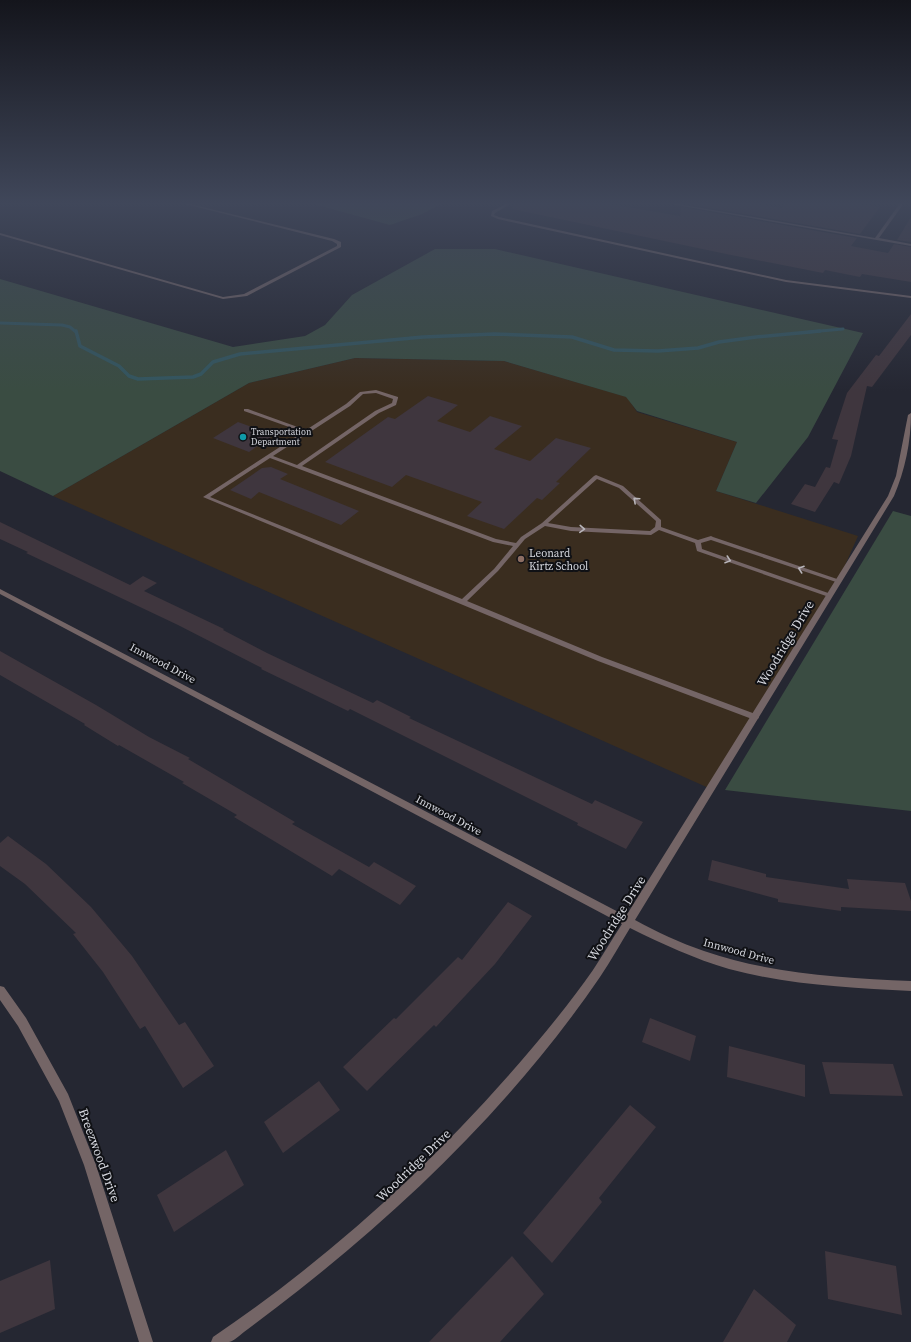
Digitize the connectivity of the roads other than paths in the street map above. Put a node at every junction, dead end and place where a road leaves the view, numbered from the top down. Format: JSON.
{"nodes":[{"id":1,"x":110,"y":266,"type":"edge"},
{"id":2,"x":303,"y":266,"type":"edge"},
{"id":3,"x":716,"y":266,"type":"edge"},
{"id":4,"x":911,"y":297,"type":"edge"},
{"id":5,"x":246,"y":410,"type":"dead end"},
{"id":6,"x":911,"y":415,"type":"edge"},
{"id":7,"x":307,"y":432,"type":"junction"},
{"id":8,"x":269,"y":456,"type":"junction"},
{"id":9,"x":907,"y":460,"type":"edge"},
{"id":10,"x":297,"y":467,"type":"junction"},
{"id":11,"x":544,"y":524,"type":"junction"},
{"id":12,"x":658,"y":528,"type":"junction"},
{"id":13,"x":698,"y":542,"type":"junction"},
{"id":14,"x":517,"y":545,"type":"junction"},
{"id":15,"x":838,"y":581,"type":"junction"},
{"id":16,"x":0,"y":591,"type":"edge"},
{"id":17,"x":829,"y":596,"type":"junction"},
{"id":18,"x":463,"y":602,"type":"junction"},
{"id":19,"x":755,"y":717,"type":"junction"},
{"id":20,"x":629,"y":922,"type":"junction"},
{"id":21,"x":911,"y":986,"type":"edge"},
{"id":22,"x":0,"y":991,"type":"edge"},
{"id":23,"x":146,"y":1342,"type":"edge"},
{"id":24,"x":218,"y":1342,"type":"edge"}],
"edges":[{"from":1,"to":2,"type":"street"},
{"from":3,"to":4,"type":"street"},
{"from":5,"to":7,"type":"lane"},
{"from":6,"to":9,"type":"street","name":"Woodridge Drive"},
{"from":7,"to":8,"type":"lane"},
{"from":7,"to":10,"type":"lane"},
{"from":8,"to":10,"type":"lane"},
{"from":8,"to":18,"type":"lane"},
{"from":9,"to":15,"type":"street","name":"Woodridge Drive"},
{"from":10,"to":14,"type":"lane"},
{"from":11,"to":12,"type":"lane","one_way":true},
{"from":12,"to":11,"type":"lane","one_way":true},
{"from":11,"to":14,"type":"lane"},
{"from":12,"to":13,"type":"lane"},
{"from":15,"to":13,"type":"lane","one_way":true},
{"from":13,"to":17,"type":"lane","one_way":true},
{"from":14,"to":18,"type":"lane"},
{"from":15,"to":17,"type":"street","name":"Woodridge Drive"},
{"from":16,"to":20,"type":"street","name":"Innwood Drive"},
{"from":17,"to":19,"type":"street","name":"Woodridge Drive"},
{"from":18,"to":19,"type":"lane"},
{"from":19,"to":20,"type":"street","name":"Woodridge Drive"},
{"from":20,"to":21,"type":"street","name":"Innwood Drive"},
{"from":20,"to":24,"type":"street","name":"Woodridge Drive"},
{"from":22,"to":23,"type":"street","name":"Breezwood Drive"}]}
